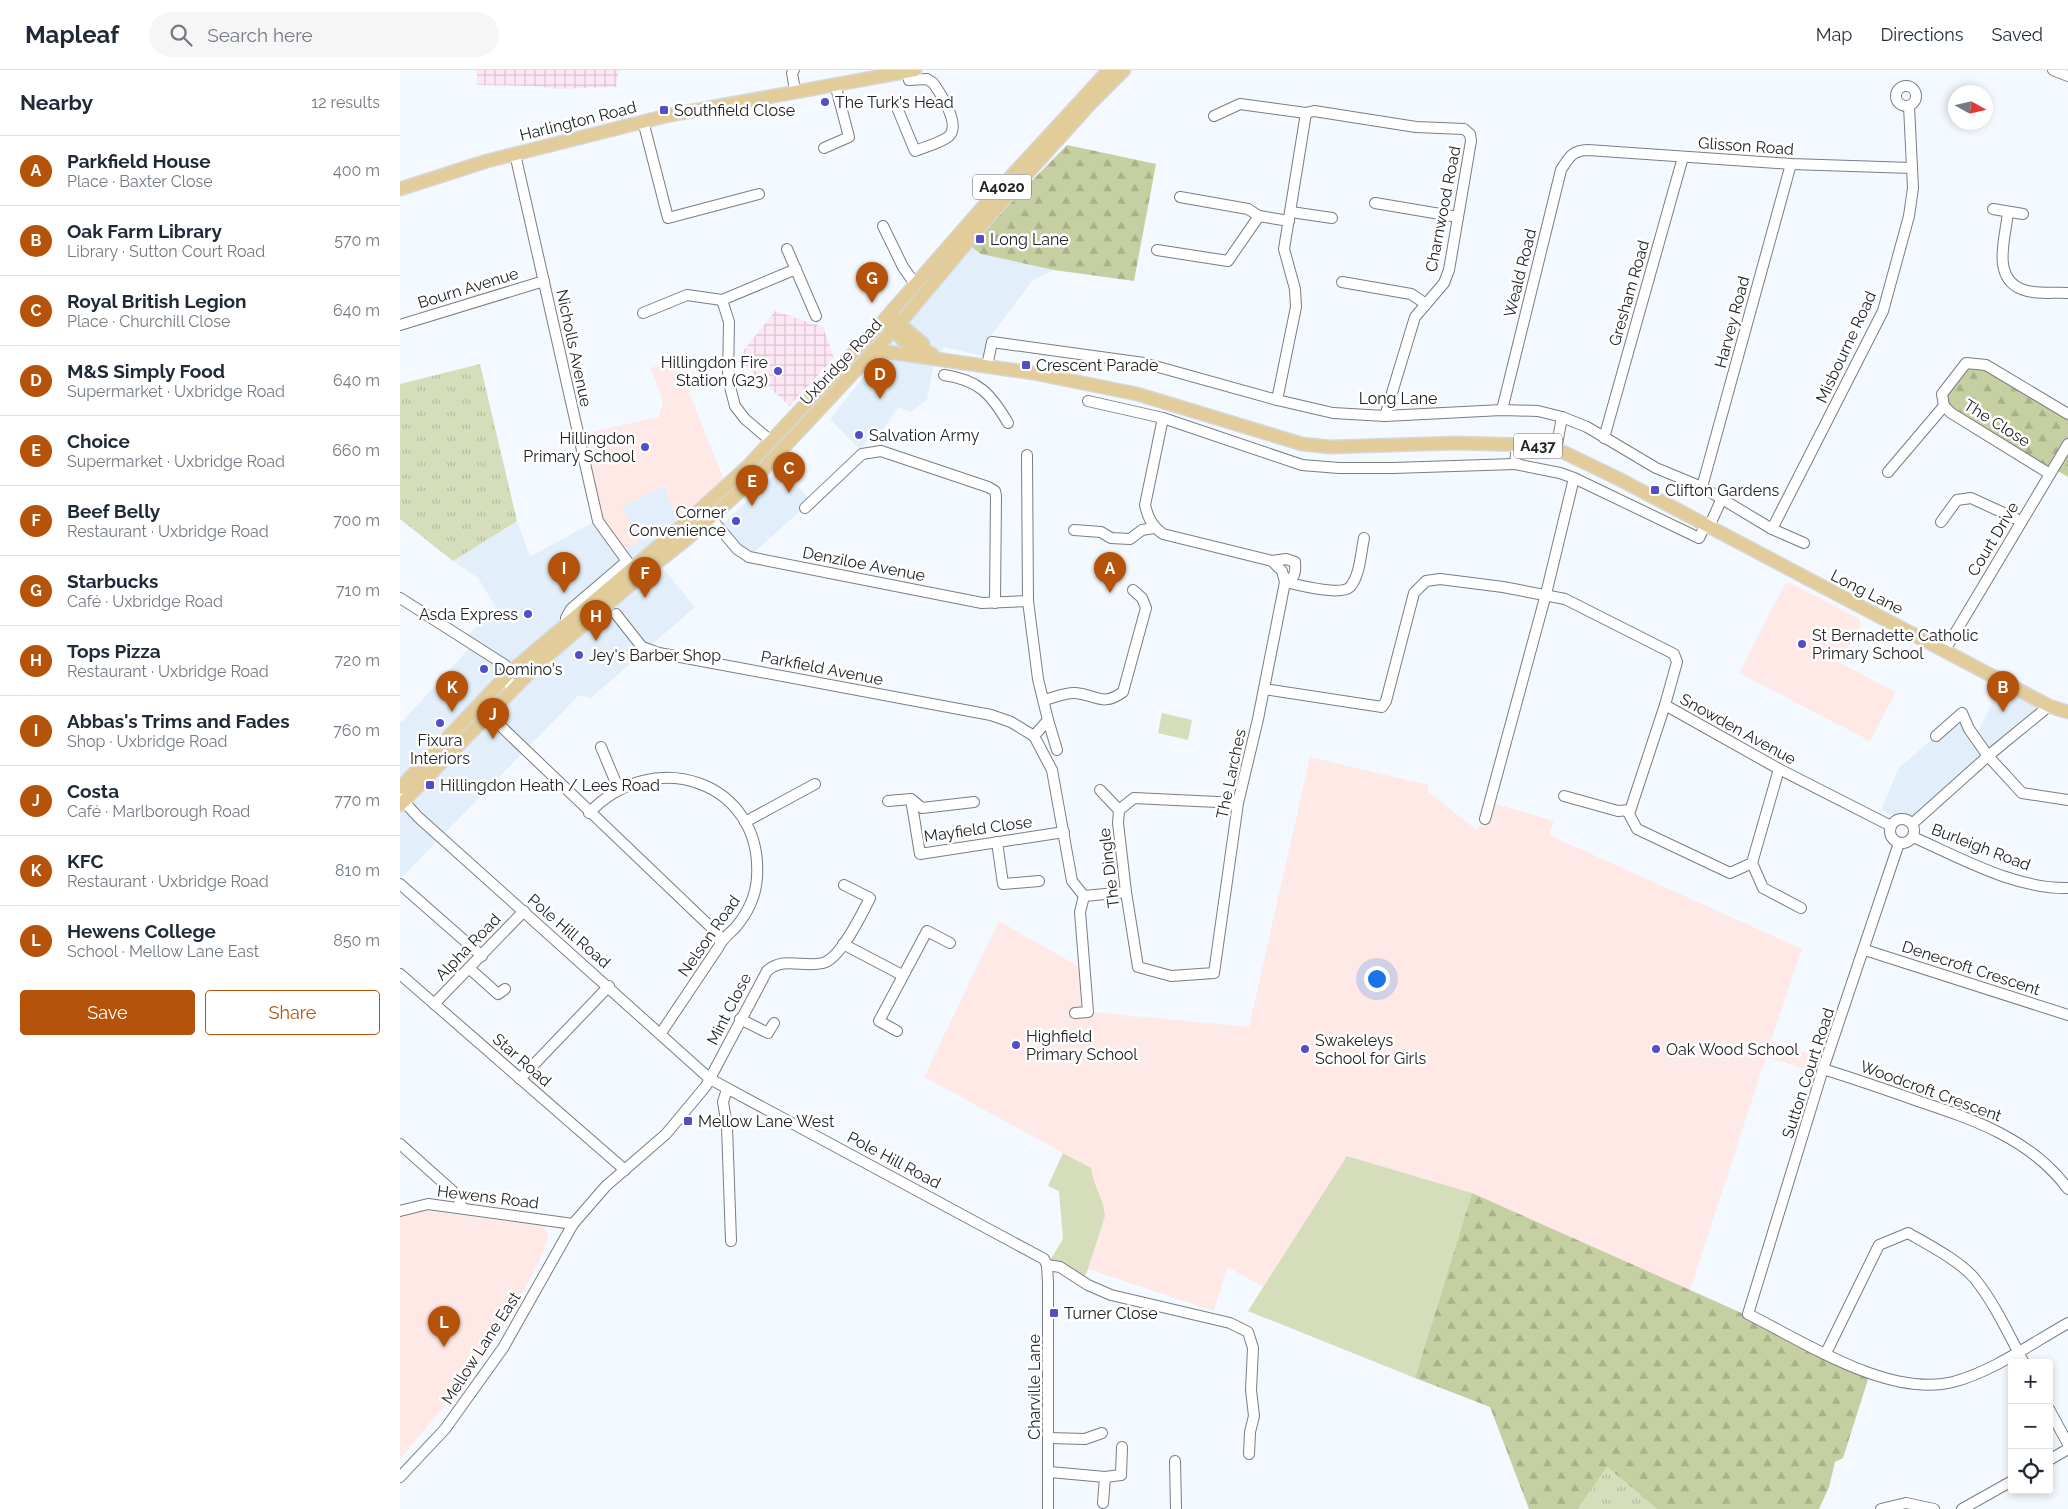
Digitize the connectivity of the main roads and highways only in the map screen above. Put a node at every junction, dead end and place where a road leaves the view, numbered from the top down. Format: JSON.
{"nodes":[{"id":1,"x":1109,"y":70,"type":"edge"},
{"id":2,"x":1124,"y":70,"type":"edge"},
{"id":3,"x":911,"y":71,"type":"edge"},
{"id":4,"x":400,"y":189,"type":"edge"},
{"id":5,"x":887,"y":317,"type":"junction"},
{"id":6,"x":896,"y":328,"type":"junction"},
{"id":7,"x":874,"y":350,"type":"junction"},
{"id":8,"x":955,"y":360,"type":"junction"},
{"id":9,"x":2068,"y":712,"type":"edge"},
{"id":10,"x":400,"y":788,"type":"edge"},
{"id":11,"x":401,"y":801,"type":"edge"}],
"edges":[{"from":1,"to":5,"type":"main road","name":"Uxbridge Road","number":"A4020"},
{"from":2,"to":6,"type":"main road","name":"Uxbridge Road","number":"A4020"},
{"from":3,"to":4,"type":"main road","name":"Harlington Road"},
{"from":5,"to":6,"type":"main road","name":"Long Lane","number":"A437"},
{"from":5,"to":10,"type":"main road","name":"Uxbridge Road","number":"A4020"},
{"from":6,"to":7,"type":"main road","name":"Uxbridge Road","number":"A4020"},
{"from":6,"to":8,"type":"main road","name":"Long Lane","number":"A437"},
{"from":7,"to":8,"type":"main road","name":"Long Lane","number":"A437"},
{"from":7,"to":11,"type":"main road","name":"Uxbridge Road","number":"A4020"},
{"from":8,"to":9,"type":"main road","name":"Long Lane","number":"A437"}]}
